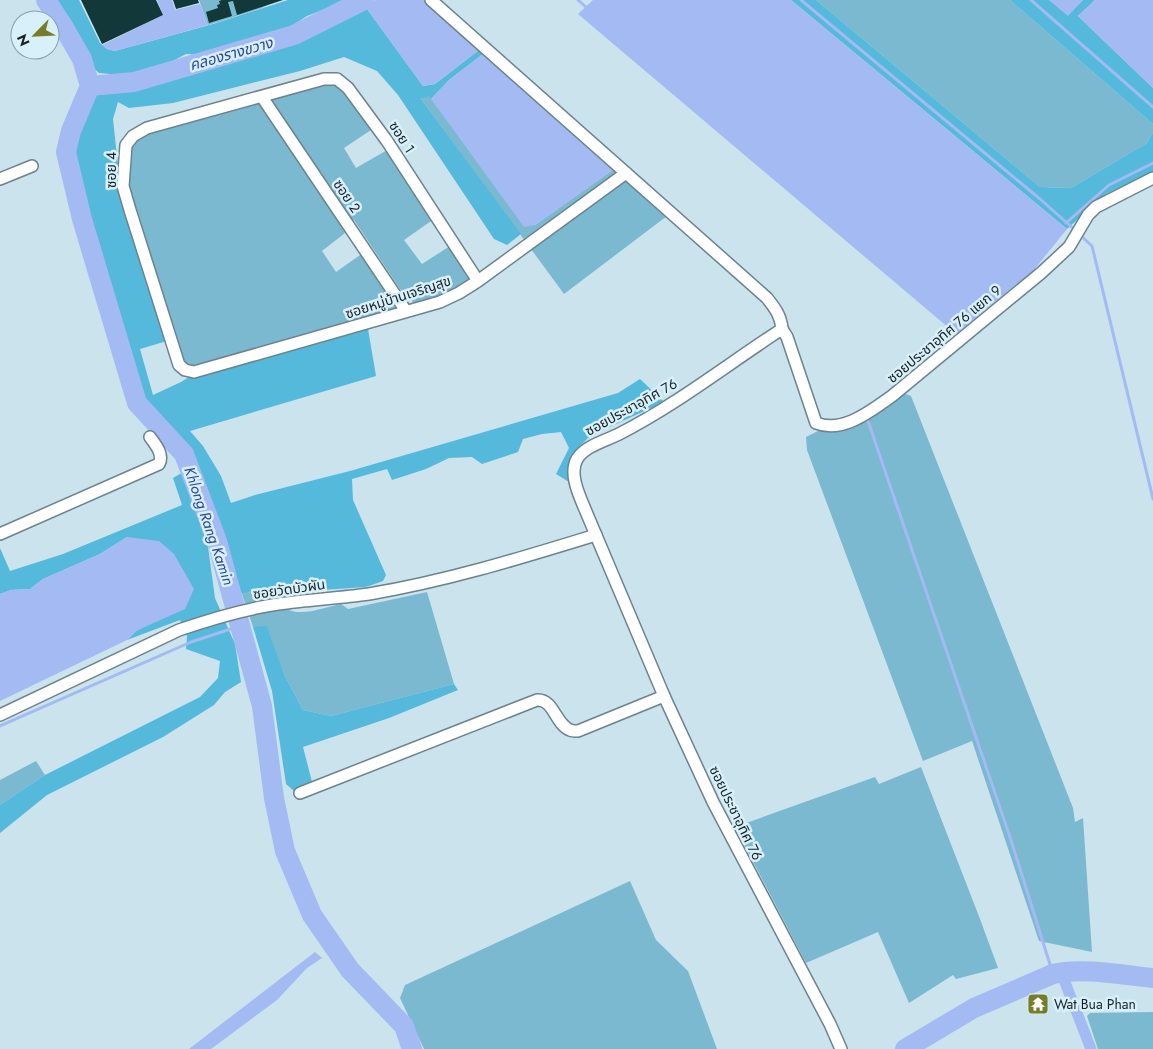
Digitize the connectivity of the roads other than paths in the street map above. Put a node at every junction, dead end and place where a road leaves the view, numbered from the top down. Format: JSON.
{"nodes":[{"id":1,"x":431,"y":0,"type":"edge"},
{"id":2,"x":262,"y":97,"type":"junction"},
{"id":3,"x":32,"y":166,"type":"dead end"},
{"id":4,"x":626,"y":173,"type":"junction"},
{"id":5,"x":1153,"y":178,"type":"edge"},
{"id":6,"x":0,"y":179,"type":"edge"},
{"id":7,"x":478,"y":281,"type":"junction"},
{"id":8,"x":406,"y":311,"type":"junction"},
{"id":9,"x":782,"y":330,"type":"junction"},
{"id":10,"x":179,"y":365,"type":"joint"},
{"id":11,"x":150,"y":437,"type":"dead end"},
{"id":12,"x":0,"y":534,"type":"edge"},
{"id":13,"x":596,"y":535,"type":"junction"},
{"id":14,"x":664,"y":696,"type":"junction"},
{"id":15,"x":0,"y":715,"type":"edge"},
{"id":16,"x":300,"y":793,"type":"dead end"},
{"id":17,"x":840,"y":1045,"type":"edge"}],
"edges":[{"from":1,"to":4,"type":"street"},
{"from":2,"to":7,"type":"street","name":"ซอย 1"},
{"from":2,"to":8,"type":"street","name":"ซอย 2"},
{"from":2,"to":10,"type":"street","name":"ซอย 4"},
{"from":3,"to":6,"type":"street"},
{"from":4,"to":7,"type":"street","name":"ซอยหมู่บ้านเจริญสุข"},
{"from":4,"to":9,"type":"street"},
{"from":5,"to":9,"type":"street","name":"ซอยประชาอุทิศ 76 แยก 9"},
{"from":7,"to":8,"type":"street","name":"ซอยหมู่บ้านเจริญสุข"},
{"from":8,"to":10,"type":"street","name":"ซอยหมู่บ้านเจริญสุข"},
{"from":9,"to":13,"type":"street","name":"ซอยประชาอุทิศ 76"},
{"from":11,"to":12,"type":"street"},
{"from":13,"to":14,"type":"street","name":"ซอยประชาอุทิศ 76"},
{"from":13,"to":15,"type":"street","name":"ซอยวัดบัวผัน"},
{"from":14,"to":16,"type":"street"},
{"from":14,"to":17,"type":"street","name":"ซอยประชาอุทิศ 76"}]}
